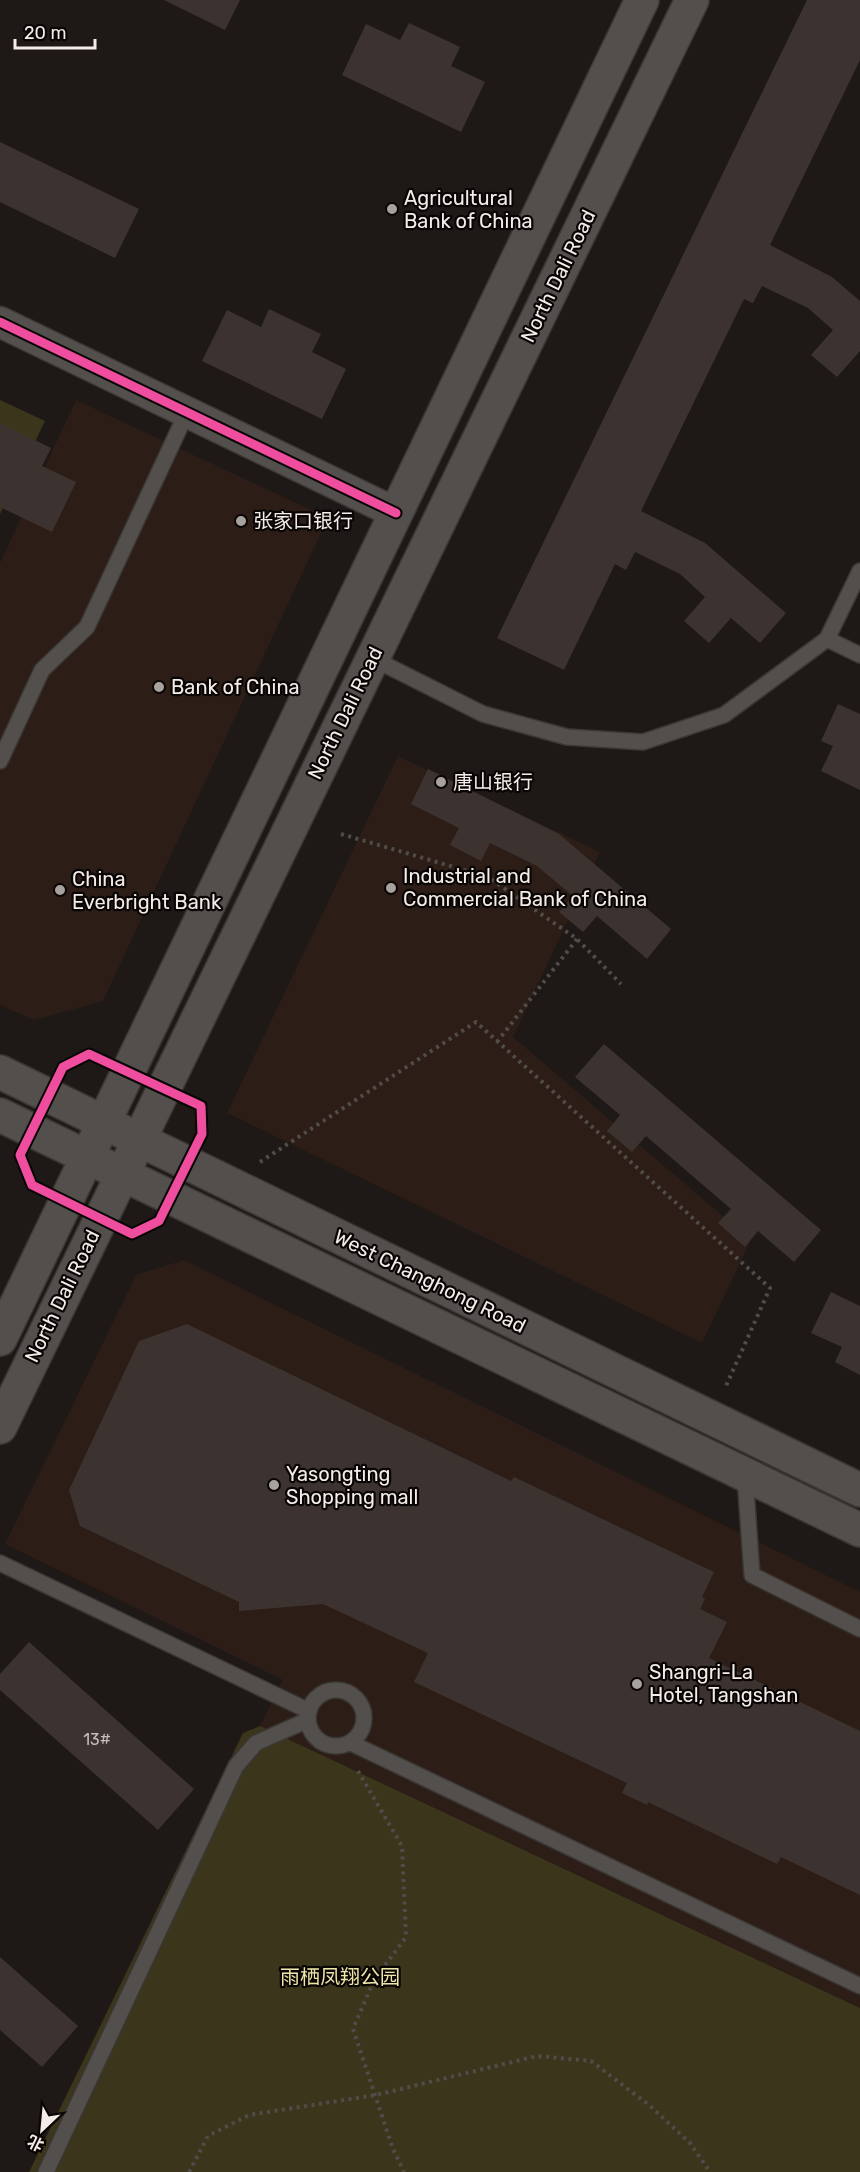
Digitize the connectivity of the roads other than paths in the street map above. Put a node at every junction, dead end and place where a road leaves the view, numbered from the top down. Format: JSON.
{"nodes":[{"id":1,"x":642,"y":0,"type":"edge"},
{"id":2,"x":692,"y":0,"type":"edge"},
{"id":3,"x":0,"y":322,"type":"edge"},
{"id":4,"x":187,"y":412,"type":"junction"},
{"id":5,"x":396,"y":513,"type":"junction"},
{"id":6,"x":860,"y":571,"type":"edge"},
{"id":7,"x":827,"y":639,"type":"junction"},
{"id":8,"x":860,"y":655,"type":"edge"},
{"id":9,"x":372,"y":658,"type":"junction"},
{"id":10,"x":0,"y":760,"type":"edge"},
{"id":11,"x":0,"y":1072,"type":"edge"},
{"id":12,"x":0,"y":1115,"type":"edge"},
{"id":13,"x":105,"y":1122,"type":"junction"},
{"id":14,"x":139,"y":1139,"type":"junction"},
{"id":15,"x":87,"y":1157,"type":"junction"},
{"id":16,"x":121,"y":1174,"type":"junction"},
{"id":17,"x":0,"y":1339,"type":"edge"},
{"id":18,"x":0,"y":1427,"type":"edge"},
{"id":19,"x":745,"y":1476,"type":"junction"},
{"id":20,"x":860,"y":1490,"type":"edge"},
{"id":21,"x":860,"y":1530,"type":"edge"},
{"id":22,"x":0,"y":1563,"type":"edge"},
{"id":23,"x":860,"y":1629,"type":"edge"},
{"id":24,"x":308,"y":1715,"type":"junction"},
{"id":25,"x":351,"y":1743,"type":"junction"},
{"id":26,"x":860,"y":1986,"type":"edge"},
{"id":27,"x":46,"y":2172,"type":"edge"}],
"edges":[{"from":1,"to":5,"type":"main road","name":"North Dali Road"},
{"from":2,"to":9,"type":"main road","name":"North Dali Road"},
{"from":3,"to":4,"type":"street"},
{"from":4,"to":5,"type":"street"},
{"from":4,"to":10,"type":"lane"},
{"from":5,"to":13,"type":"main road","name":"North Dali Road"},
{"from":6,"to":7,"type":"lane"},
{"from":7,"to":8,"type":"lane"},
{"from":7,"to":9,"type":"lane"},
{"from":9,"to":14,"type":"main road","name":"North Dali Road"},
{"from":11,"to":13,"type":"main road","name":"West Changhong Road"},
{"from":12,"to":15,"type":"main road","name":"West Changhong Road"},
{"from":13,"to":14,"type":"main road","name":"West Changhong Road"},
{"from":13,"to":15,"type":"main road","name":"North Dali Road"},
{"from":14,"to":16,"type":"main road","name":"North Dali Road"},
{"from":14,"to":20,"type":"main road","name":"West Changhong Road"},
{"from":15,"to":16,"type":"main road","name":"West Changhong Road"},
{"from":15,"to":17,"type":"main road","name":"North Dali Road"},
{"from":16,"to":18,"type":"main road","name":"North Dali Road"},
{"from":16,"to":19,"type":"main road","name":"West Changhong Road"},
{"from":19,"to":21,"type":"main road","name":"West Changhong Road"},
{"from":19,"to":23,"type":"lane"},
{"from":22,"to":24,"type":"lane"},
{"from":24,"to":25,"type":"lane"},
{"from":24,"to":25,"type":"lane"},
{"from":24,"to":27,"type":"lane"},
{"from":25,"to":26,"type":"lane"}]}
